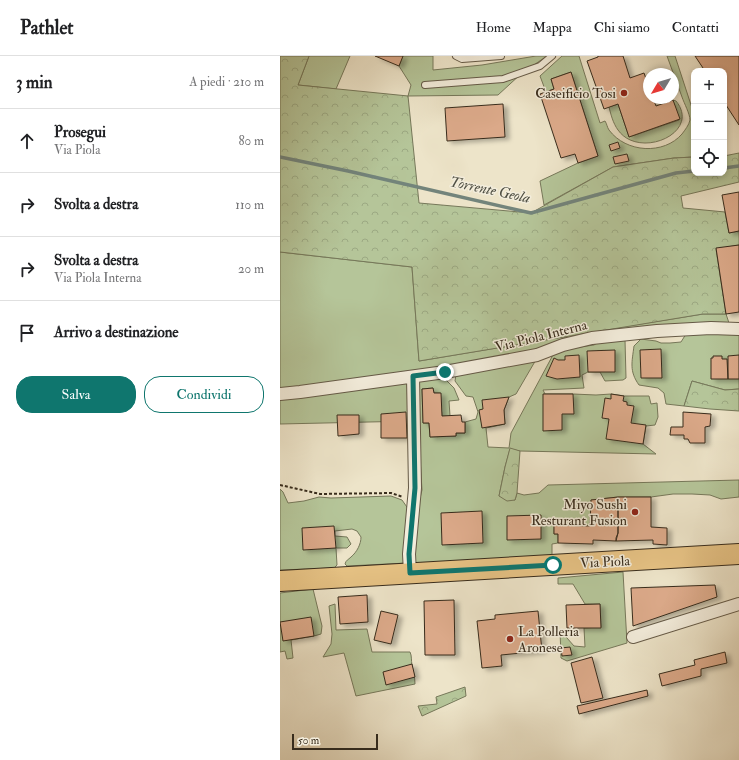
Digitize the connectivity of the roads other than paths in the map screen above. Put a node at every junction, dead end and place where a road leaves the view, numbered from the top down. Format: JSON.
{"nodes":[{"id":1,"x":456,"y":56,"type":"edge"},
{"id":2,"x":501,"y":56,"type":"edge"},
{"id":3,"x":552,"y":56,"type":"edge"},
{"id":4,"x":425,"y":85,"type":"dead end"},
{"id":5,"x":739,"y":329,"type":"edge"},
{"id":6,"x":413,"y":376,"type":"junction"},
{"id":7,"x":280,"y":394,"type":"edge"},
{"id":8,"x":739,"y":554,"type":"edge"},
{"id":9,"x":410,"y":573,"type":"junction"},
{"id":10,"x":280,"y":581,"type":"edge"},
{"id":11,"x":739,"y":604,"type":"edge"},
{"id":12,"x":633,"y":637,"type":"dead end"}],
"edges":[{"from":1,"to":2,"type":"lane"},
{"from":3,"to":4,"type":"lane"},
{"from":5,"to":6,"type":"street","name":"Via Piola Interna"},
{"from":6,"to":7,"type":"street","name":"Via Piola Interna"},
{"from":6,"to":9,"type":"street"},
{"from":8,"to":9,"type":"main road","name":"Via Piola"},
{"from":9,"to":10,"type":"main road","name":"Via Piola"},
{"from":11,"to":12,"type":"street"}]}
